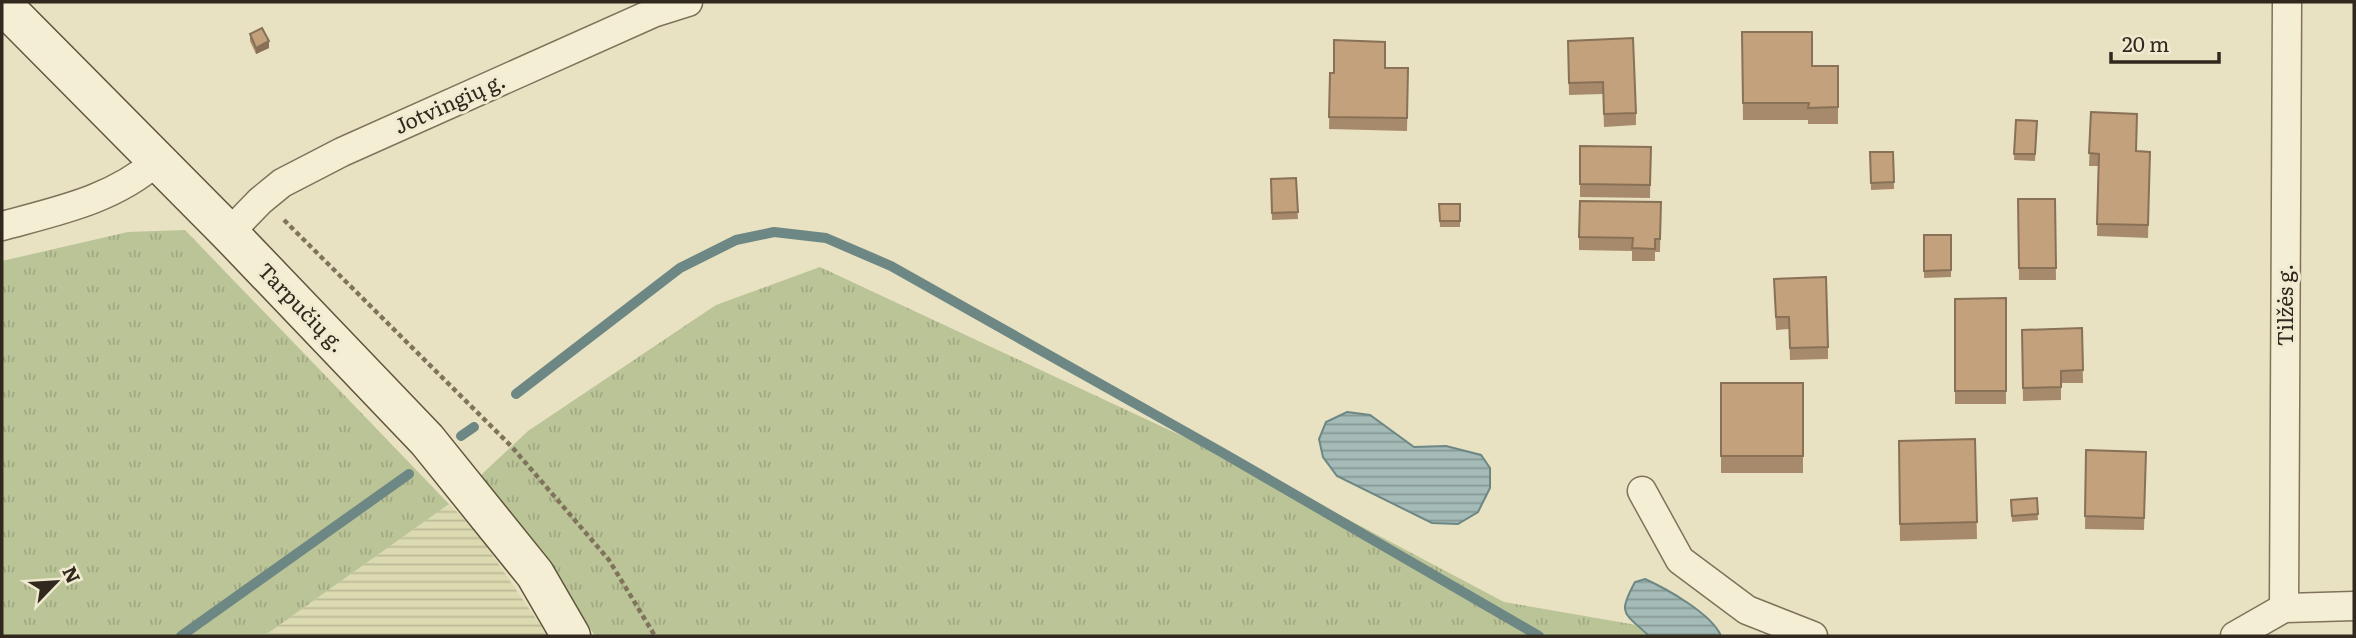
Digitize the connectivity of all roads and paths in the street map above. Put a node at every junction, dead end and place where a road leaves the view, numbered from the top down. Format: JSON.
{"nodes":[{"id":1,"x":688,"y":2,"type":"edge"},
{"id":2,"x":2287,"y":2,"type":"edge"},
{"id":3,"x":2,"y":4,"type":"edge"},
{"id":4,"x":157,"y":161,"type":"junction"},
{"id":5,"x":260,"y":201,"type":"junction"},
{"id":6,"x":2,"y":226,"type":"edge"},
{"id":7,"x":229,"y":233,"type":"junction"},
{"id":8,"x":1642,"y":491,"type":"dead end"},
{"id":9,"x":2354,"y":606,"type":"edge"},
{"id":10,"x":2284,"y":608,"type":"junction"},
{"id":11,"x":571,"y":636,"type":"edge"},
{"id":12,"x":655,"y":636,"type":"edge"},
{"id":13,"x":1814,"y":636,"type":"edge"},
{"id":14,"x":2235,"y":636,"type":"edge"}],
"edges":[{"from":1,"to":5,"type":"street","name":"Jotvingių g."},
{"from":2,"to":10,"type":"street","name":"Tilžės g."},
{"from":3,"to":4,"type":"main road","name":"Tarpučių g."},
{"from":4,"to":6,"type":"street"},
{"from":4,"to":7,"type":"main road","name":"Tarpučių g."},
{"from":5,"to":7,"type":"street","name":"Jotvingių g."},
{"from":5,"to":12,"type":"path"},
{"from":7,"to":11,"type":"main road","name":"Tarpučių g."},
{"from":8,"to":13,"type":"street"},
{"from":9,"to":10,"type":"street"},
{"from":10,"to":14,"type":"street"}]}
